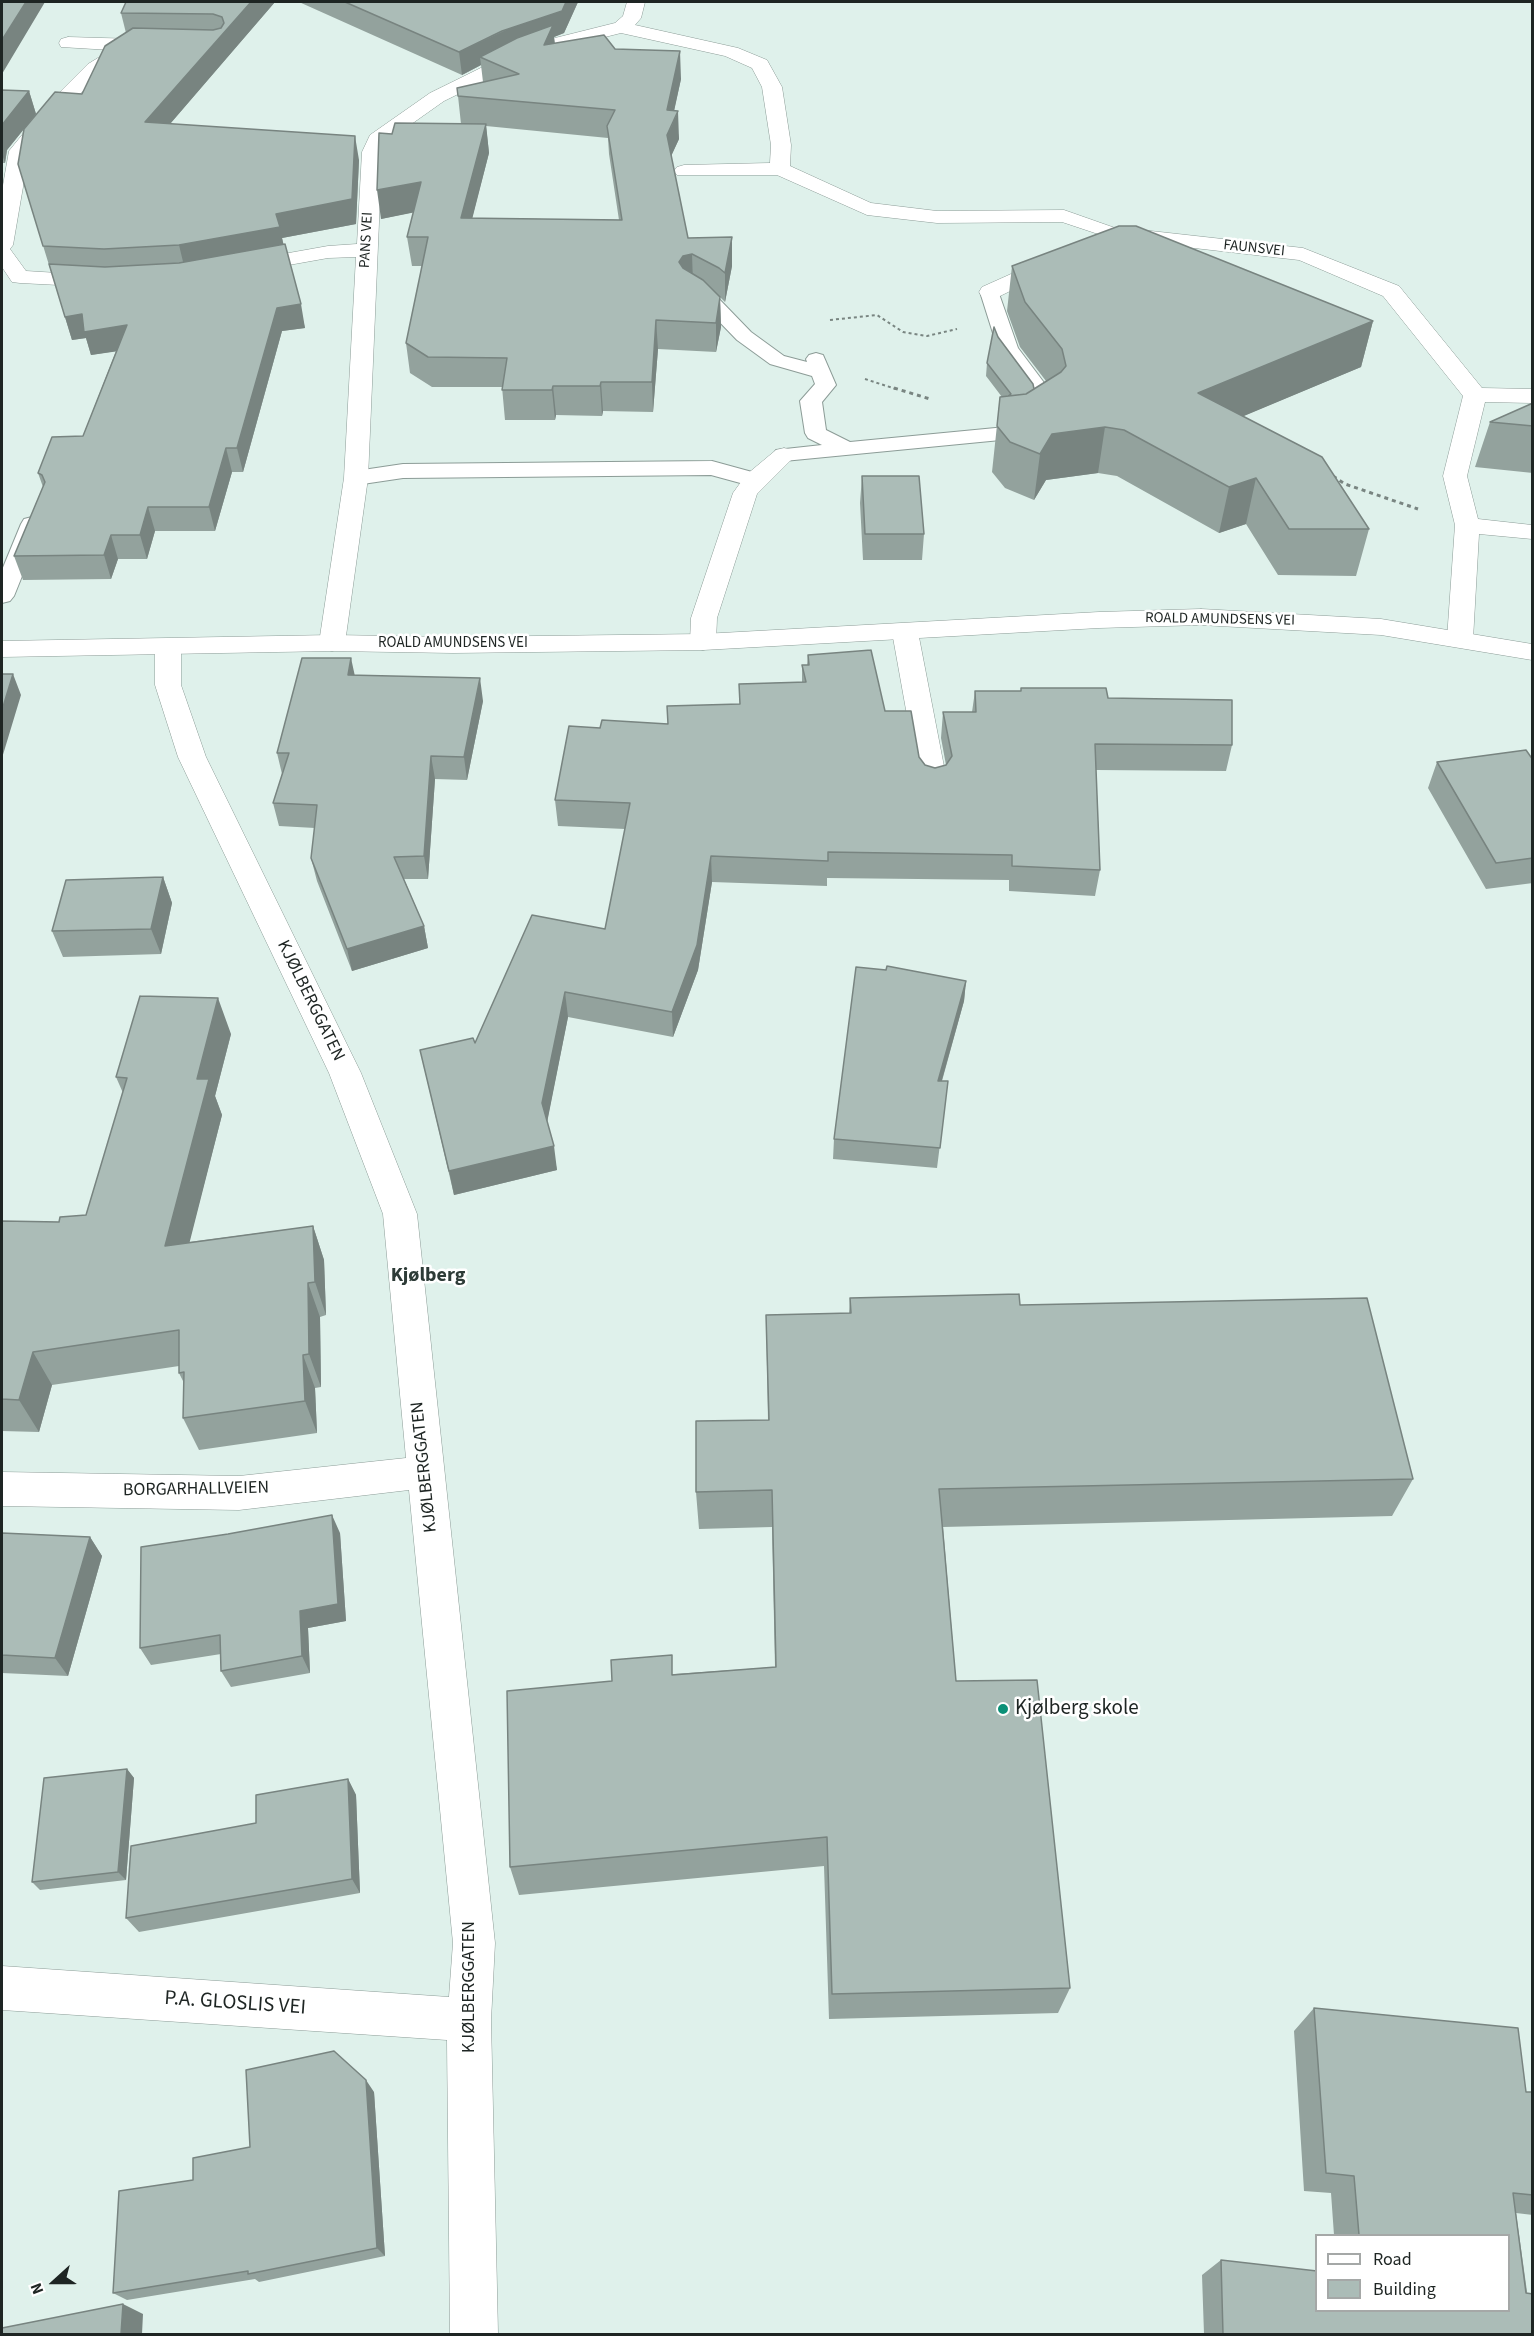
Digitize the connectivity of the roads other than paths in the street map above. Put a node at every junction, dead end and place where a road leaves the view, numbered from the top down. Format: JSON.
{"nodes":[{"id":1,"x":636,"y":2,"type":"edge"},
{"id":2,"x":621,"y":27,"type":"junction"},
{"id":3,"x":68,"y":44,"type":"dead end"},
{"id":4,"x":132,"y":45,"type":"junction"},
{"id":5,"x":153,"y":45,"type":"edge"},
{"id":6,"x":780,"y":169,"type":"junction"},
{"id":7,"x":684,"y":171,"type":"dead end"},
{"id":8,"x":1110,"y":232,"type":"junction"},
{"id":9,"x":2,"y":245,"type":"edge"},
{"id":10,"x":367,"y":250,"type":"junction"},
{"id":11,"x":2,"y":253,"type":"edge"},
{"id":12,"x":228,"y":270,"type":"edge"},
{"id":13,"x":11,"y":279,"type":"edge"},
{"id":14,"x":121,"y":281,"type":"edge"},
{"id":15,"x":692,"y":291,"type":"edge"},
{"id":16,"x":991,"y":296,"type":"joint"},
{"id":17,"x":1475,"y":394,"type":"junction"},
{"id":18,"x":1533,"y":396,"type":"edge"},
{"id":19,"x":847,"y":449,"type":"junction"},
{"id":20,"x":784,"y":455,"type":"joint"},
{"id":21,"x":356,"y":478,"type":"junction"},
{"id":22,"x":755,"y":480,"type":"junction"},
{"id":23,"x":40,"y":505,"type":"edge"},
{"id":24,"x":1467,"y":525,"type":"junction"},
{"id":25,"x":1533,"y":532,"type":"edge"},
{"id":26,"x":2,"y":596,"type":"edge"},
{"id":27,"x":905,"y":632,"type":"junction"},
{"id":28,"x":1460,"y":639,"type":"junction"},
{"id":29,"x":703,"y":642,"type":"junction"},
{"id":30,"x":332,"y":643,"type":"junction"},
{"id":31,"x":168,"y":648,"type":"junction"},
{"id":32,"x":2,"y":649,"type":"edge"},
{"id":33,"x":1533,"y":652,"type":"edge"},
{"id":34,"x":933,"y":782,"type":"edge"},
{"id":35,"x":426,"y":1472,"type":"junction"},
{"id":36,"x":2,"y":1489,"type":"edge"},
{"id":37,"x":2,"y":1988,"type":"edge"},
{"id":38,"x":469,"y":2020,"type":"junction"},
{"id":39,"x":474,"y":2334,"type":"edge"}],
"edges":[{"from":1,"to":2,"type":"street"},
{"from":2,"to":6,"type":"street"},
{"from":2,"to":10,"type":"street","name":"PANS VEI"},
{"from":3,"to":4,"type":"street"},
{"from":4,"to":5,"type":"street"},
{"from":4,"to":9,"type":"street"},
{"from":6,"to":7,"type":"street"},
{"from":6,"to":8,"type":"street","name":"FAUNSVEI"},
{"from":8,"to":16,"type":"street"},
{"from":8,"to":17,"type":"street","name":"FAUNSVEI"},
{"from":10,"to":12,"type":"street"},
{"from":10,"to":21,"type":"street","name":"PANS VEI"},
{"from":11,"to":13,"type":"street"},
{"from":13,"to":14,"type":"street"},
{"from":15,"to":19,"type":"lane"},
{"from":16,"to":19,"type":"lane"},
{"from":17,"to":18,"type":"street"},
{"from":17,"to":24,"type":"street"},
{"from":19,"to":20,"type":"lane"},
{"from":20,"to":22,"type":"street"},
{"from":21,"to":22,"type":"lane"},
{"from":21,"to":30,"type":"street","name":"PANS VEI"},
{"from":22,"to":29,"type":"street"},
{"from":23,"to":26,"type":"lane"},
{"from":24,"to":25,"type":"street"},
{"from":24,"to":28,"type":"street"},
{"from":27,"to":28,"type":"street","name":"ROALD AMUNDSENS VEI"},
{"from":27,"to":29,"type":"street","name":"ROALD AMUNDSENS VEI"},
{"from":27,"to":34,"type":"street"},
{"from":28,"to":33,"type":"street","name":"ROALD AMUNDSENS VEI"},
{"from":29,"to":30,"type":"street","name":"ROALD AMUNDSENS VEI"},
{"from":30,"to":31,"type":"street","name":"ROALD AMUNDSENS VEI"},
{"from":31,"to":32,"type":"street","name":"ROALD AMUNDSENS VEI"},
{"from":31,"to":35,"type":"street","name":"KJØLBERGGATEN"},
{"from":35,"to":36,"type":"street","name":"BORGARHALLVEIEN"},
{"from":35,"to":38,"type":"street","name":"KJØLBERGGATEN"},
{"from":37,"to":38,"type":"street","name":"P.A. GLOSLIS VEI"},
{"from":38,"to":39,"type":"street","name":"KJØLBERGGATEN"}]}
